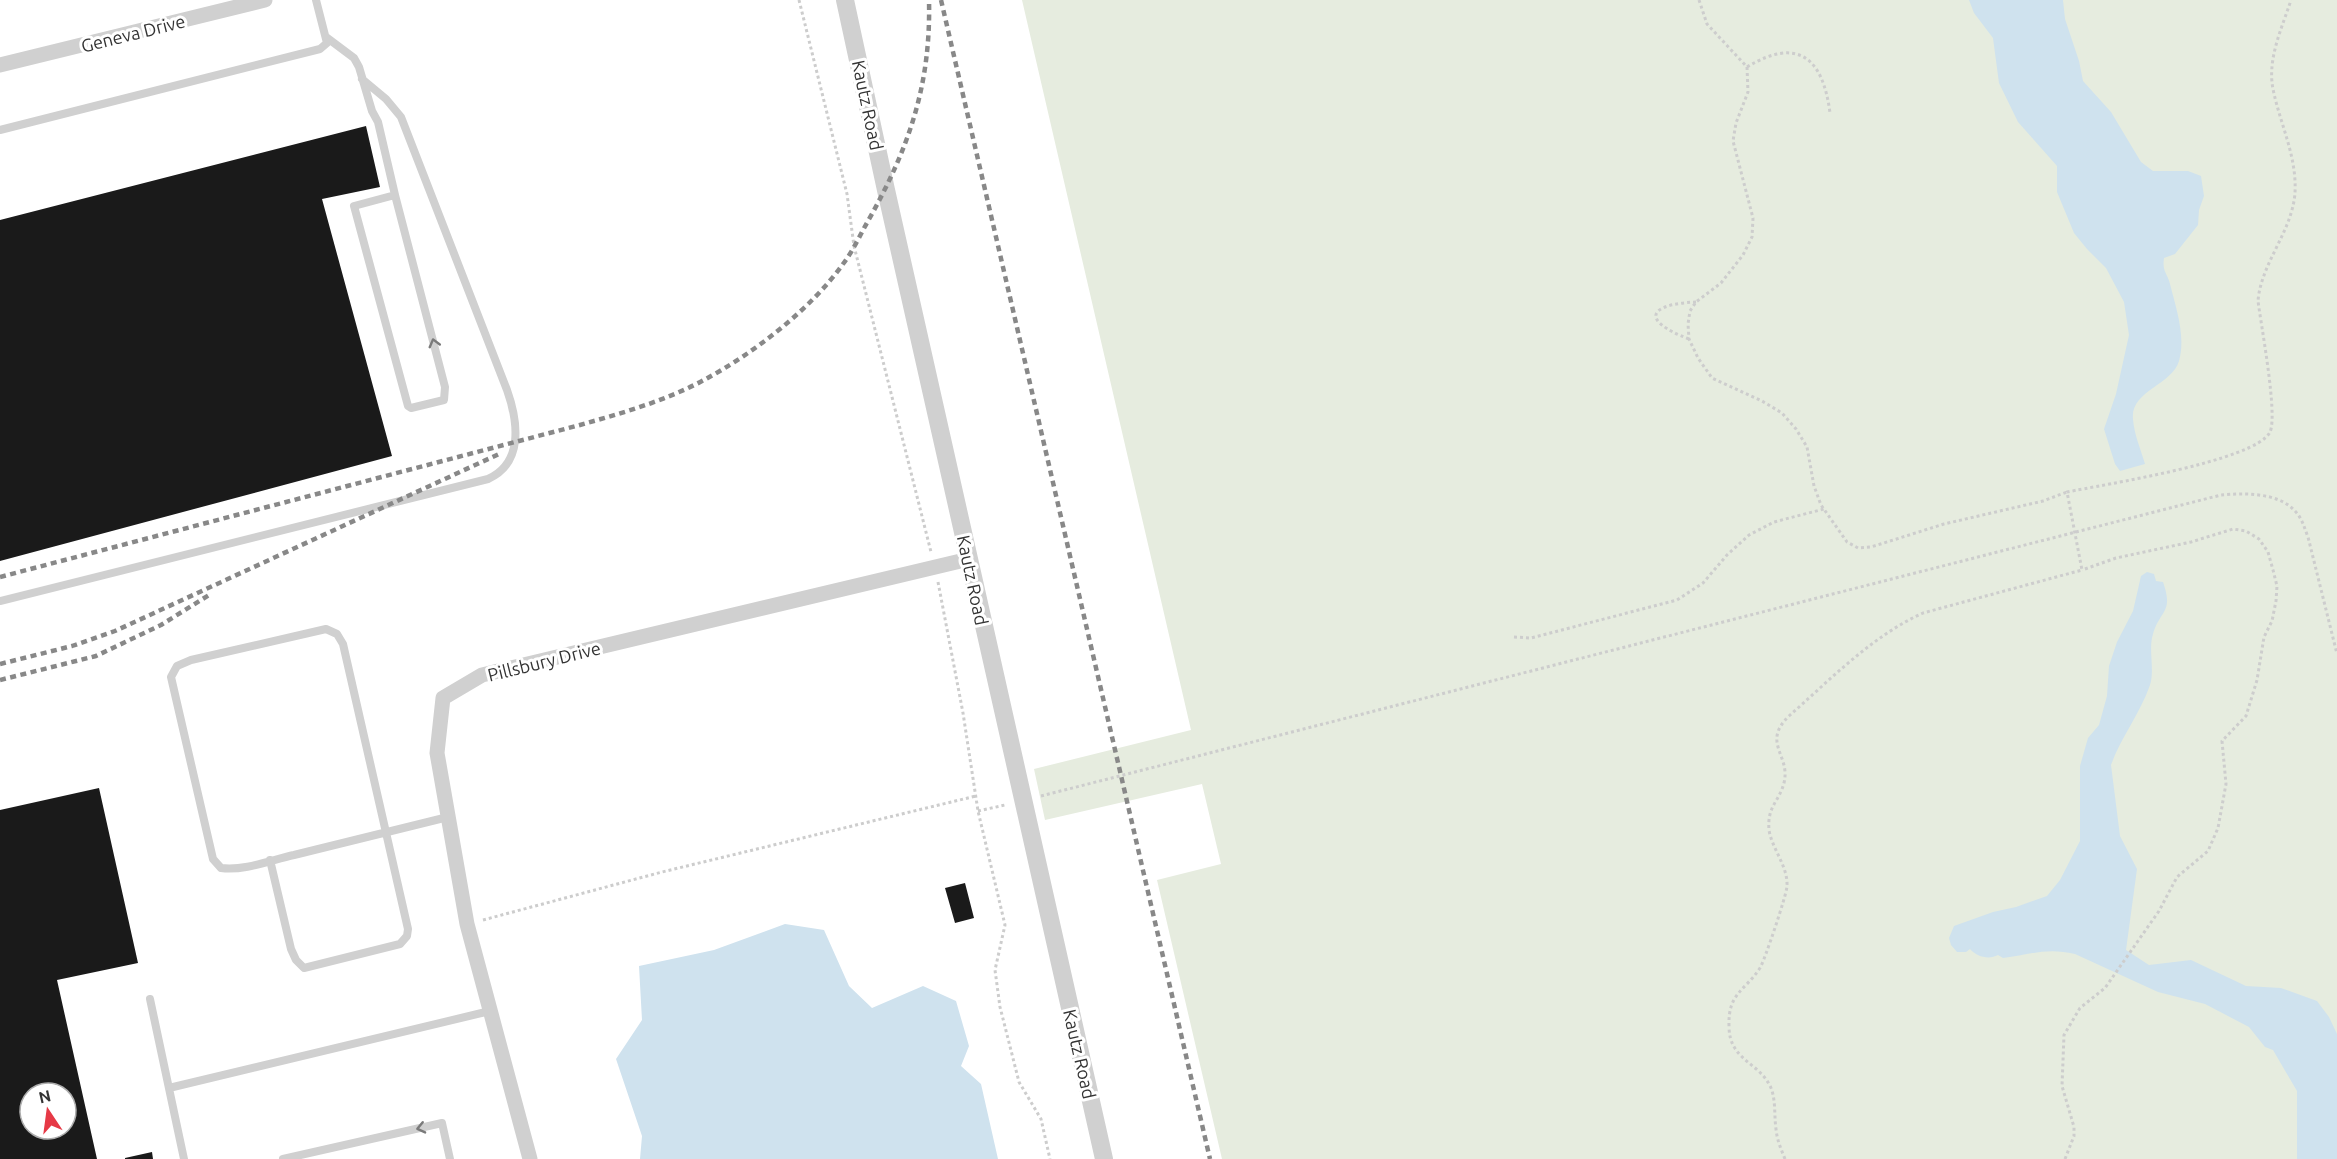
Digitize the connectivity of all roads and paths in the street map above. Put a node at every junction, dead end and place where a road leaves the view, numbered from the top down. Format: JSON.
{"nodes":[{"id":1,"x":265,"y":0,"type":"edge"},
{"id":2,"x":316,"y":0,"type":"edge"},
{"id":3,"x":799,"y":0,"type":"edge"},
{"id":4,"x":845,"y":0,"type":"edge"},
{"id":5,"x":1699,"y":0,"type":"edge"},
{"id":6,"x":2291,"y":0,"type":"edge"},
{"id":7,"x":326,"y":38,"type":"junction"},
{"id":8,"x":0,"y":65,"type":"edge"},
{"id":9,"x":1747,"y":67,"type":"junction"},
{"id":10,"x":362,"y":79,"type":"junction"},
{"id":11,"x":1830,"y":113,"type":"dead end"},
{"id":12,"x":0,"y":130,"type":"edge"},
{"id":13,"x":395,"y":195,"type":"junction"},
{"id":14,"x":1696,"y":302,"type":"junction"},
{"id":15,"x":1689,"y":339,"type":"junction"},
{"id":16,"x":2067,"y":492,"type":"junction"},
{"id":17,"x":1824,"y":508,"type":"junction"},
{"id":18,"x":2075,"y":532,"type":"junction"},
{"id":19,"x":969,"y":559,"type":"junction"},
{"id":20,"x":935,"y":567,"type":"junction"},
{"id":21,"x":2082,"y":570,"type":"junction"},
{"id":22,"x":0,"y":601,"type":"edge"},
{"id":23,"x":1514,"y":637,"type":"dead end"},
{"id":24,"x":2337,"y":654,"type":"edge"},
{"id":25,"x":975,"y":796,"type":"junction"},
{"id":26,"x":1022,"y":801,"type":"junction"},
{"id":27,"x":978,"y":811,"type":"junction"},
{"id":28,"x":448,"y":817,"type":"junction"},
{"id":29,"x":387,"y":832,"type":"junction"},
{"id":30,"x":270,"y":860,"type":"junction"},
{"id":31,"x":467,"y":924,"type":"junction"},
{"id":32,"x":150,"y":999,"type":"dead end"},
{"id":33,"x":490,"y":1011,"type":"junction"},
{"id":34,"x":169,"y":1088,"type":"junction"},
{"id":35,"x":184,"y":1159,"type":"edge"},
{"id":36,"x":283,"y":1159,"type":"edge"},
{"id":37,"x":450,"y":1159,"type":"edge"},
{"id":38,"x":530,"y":1159,"type":"edge"},
{"id":39,"x":1050,"y":1159,"type":"edge"},
{"id":40,"x":1104,"y":1159,"type":"edge"},
{"id":41,"x":1785,"y":1159,"type":"edge"},
{"id":42,"x":2065,"y":1159,"type":"edge"}],
"edges":[{"from":1,"to":8,"type":"street","name":"Geneva Drive"},
{"from":2,"to":7,"type":"lane"},
{"from":3,"to":20,"type":"path"},
{"from":4,"to":19,"type":"street","name":"Kautz Road"},
{"from":5,"to":9,"type":"path"},
{"from":6,"to":16,"type":"path"},
{"from":7,"to":10,"type":"lane"},
{"from":7,"to":12,"type":"lane"},
{"from":9,"to":11,"type":"path"},
{"from":9,"to":14,"type":"path"},
{"from":10,"to":13,"type":"lane"},
{"from":10,"to":22,"type":"lane"},
{"from":13,"to":13,"type":"lane","one_way":true},
{"from":14,"to":15,"type":"path"},
{"from":14,"to":15,"type":"path"},
{"from":15,"to":17,"type":"path"},
{"from":16,"to":17,"type":"path"},
{"from":16,"to":18,"type":"path"},
{"from":17,"to":23,"type":"path"},
{"from":18,"to":21,"type":"path"},
{"from":18,"to":24,"type":"path"},
{"from":18,"to":26,"type":"path"},
{"from":19,"to":20,"type":"street","name":"Pillsbury Drive"},
{"from":19,"to":26,"type":"street","name":"Kautz Road"},
{"from":20,"to":25,"type":"path"},
{"from":20,"to":28,"type":"street","name":"Pillsbury Drive"},
{"from":21,"to":41,"type":"path"},
{"from":21,"to":42,"type":"path"},
{"from":25,"to":27,"type":"path"},
{"from":25,"to":31,"type":"path"},
{"from":26,"to":27,"type":"path"},
{"from":26,"to":40,"type":"street","name":"Kautz Road"},
{"from":27,"to":39,"type":"path"},
{"from":28,"to":29,"type":"lane"},
{"from":28,"to":31,"type":"street","name":"Pillsbury Drive"},
{"from":29,"to":30,"type":"lane"},
{"from":29,"to":30,"type":"lane"},
{"from":29,"to":30,"type":"lane"},
{"from":31,"to":33,"type":"street","name":"Pillsbury Drive"},
{"from":32,"to":34,"type":"lane"},
{"from":33,"to":34,"type":"lane"},
{"from":33,"to":38,"type":"street","name":"Pillsbury Drive"},
{"from":34,"to":35,"type":"lane"},
{"from":37,"to":36,"type":"lane","one_way":true}]}
